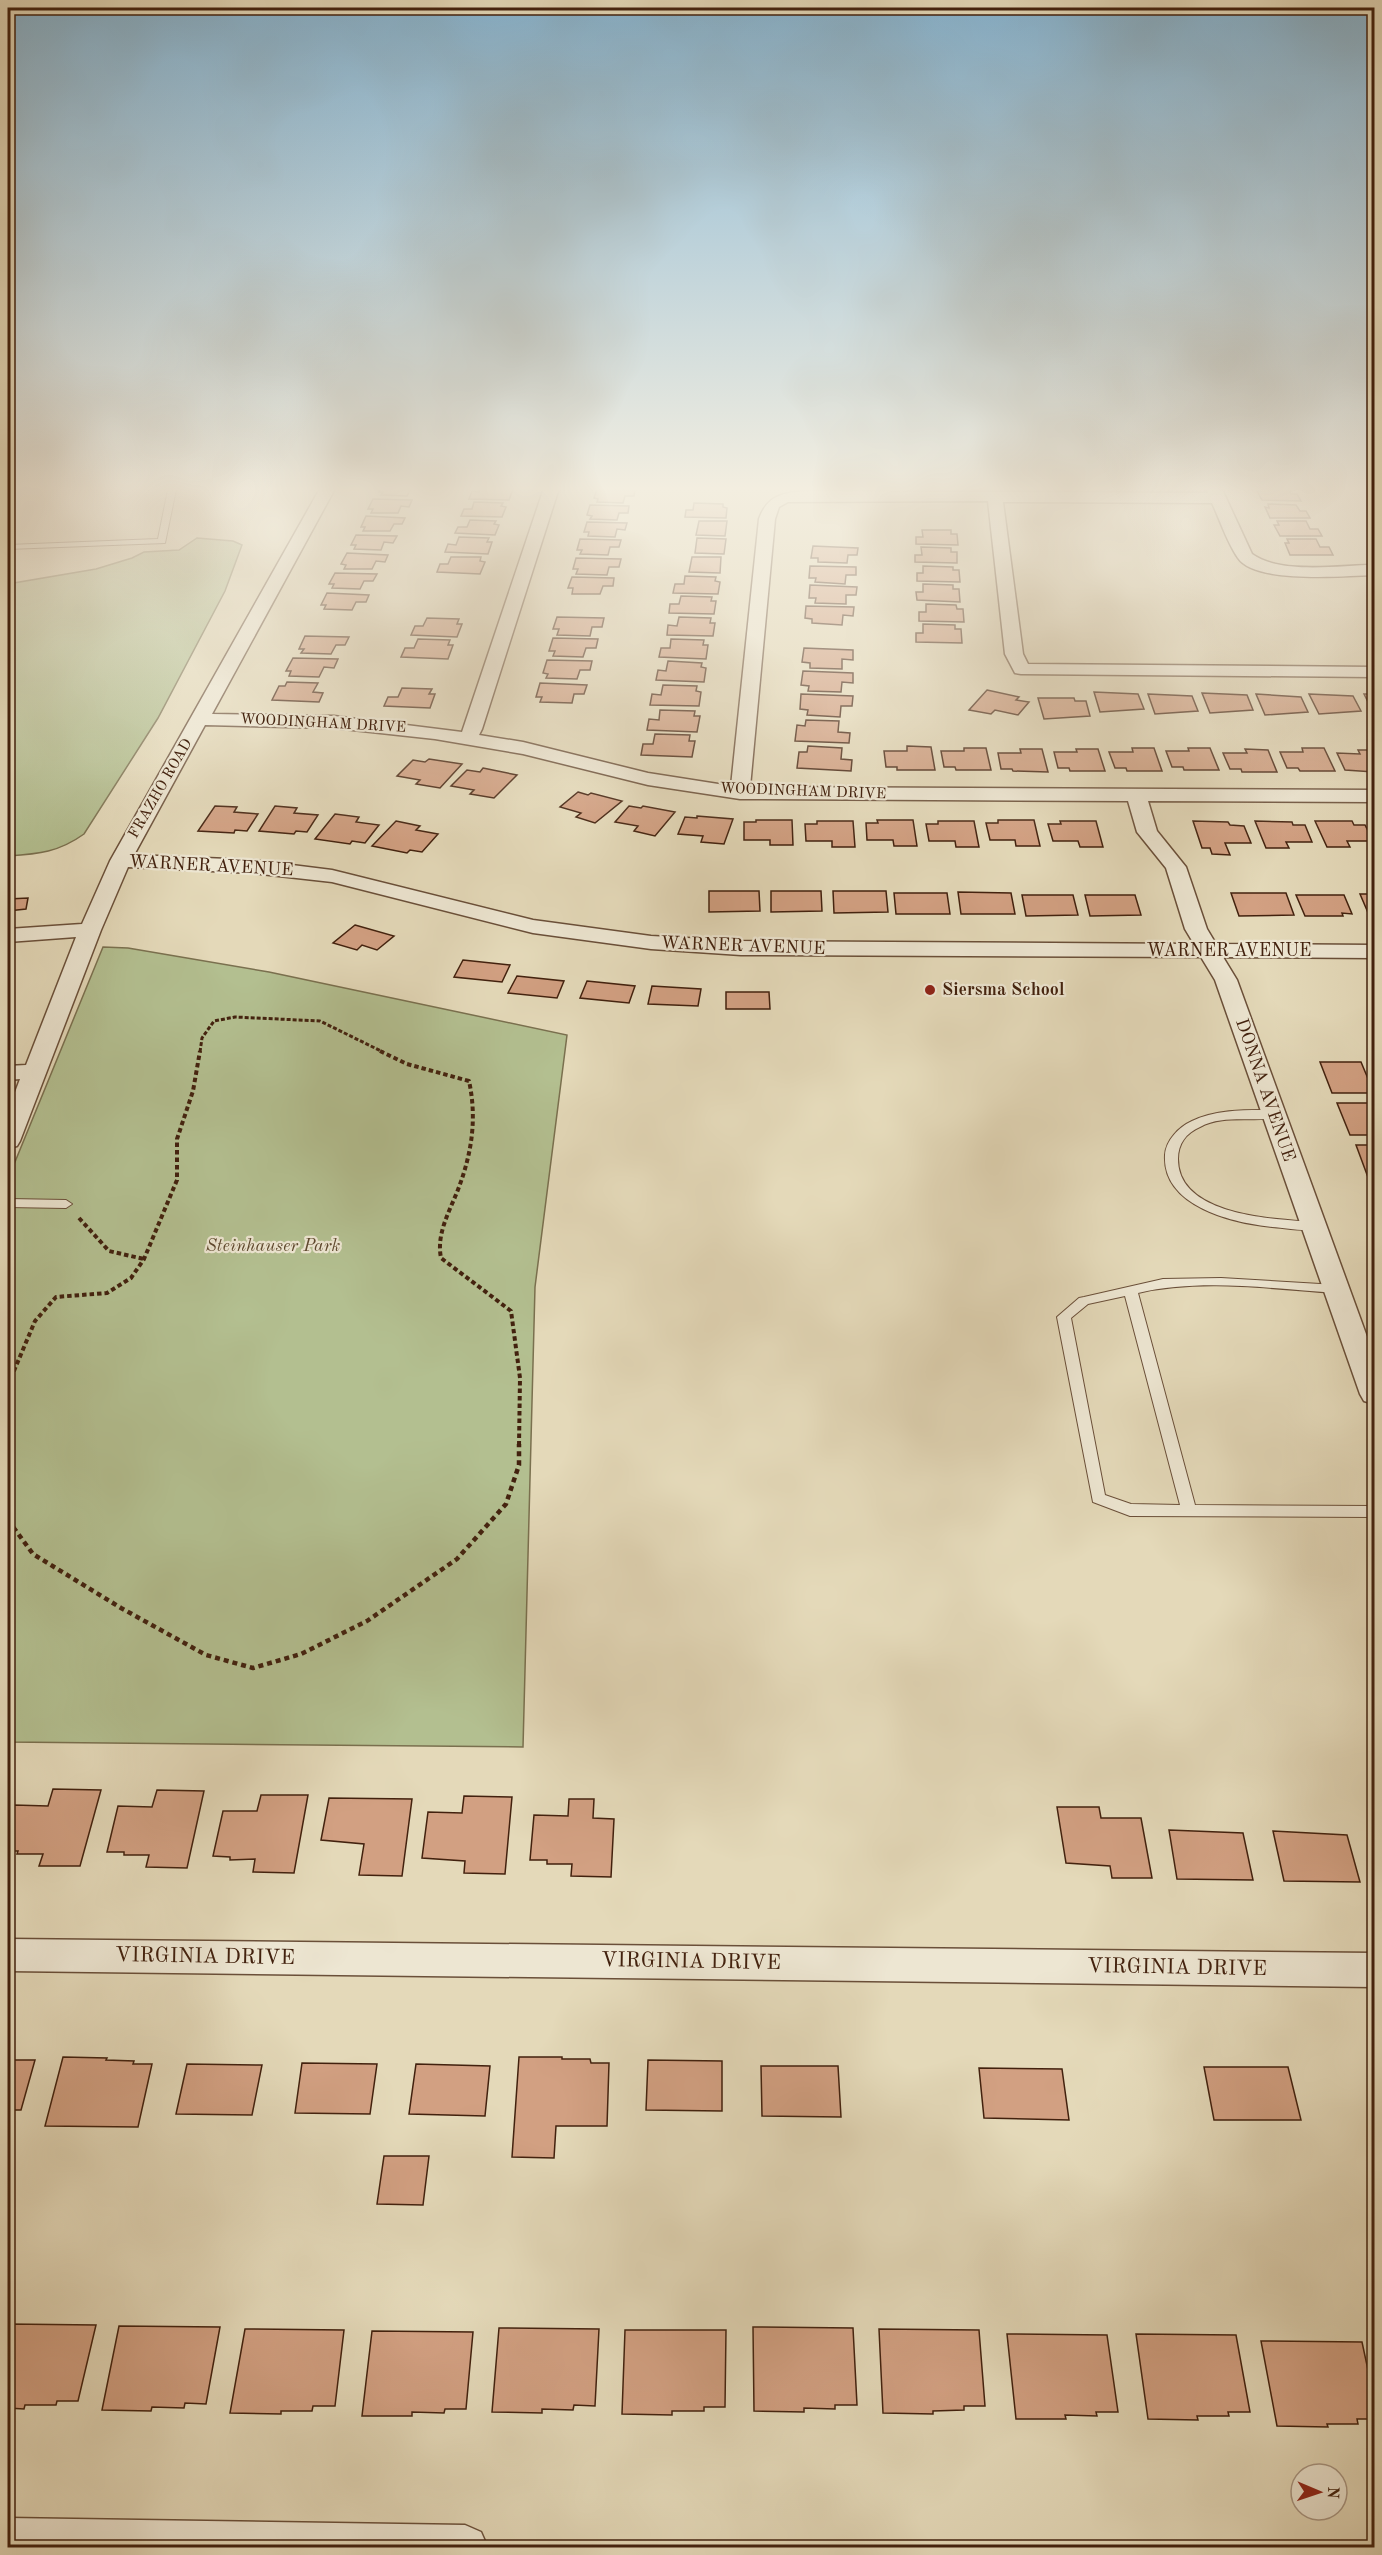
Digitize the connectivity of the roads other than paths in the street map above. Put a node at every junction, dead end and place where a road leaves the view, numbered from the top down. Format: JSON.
{"nodes":[{"id":1,"x":264,"y":604,"type":"edge"},
{"id":2,"x":513,"y":604,"type":"edge"},
{"id":3,"x":759,"y":604,"type":"edge"},
{"id":4,"x":1008,"y":604,"type":"edge"},
{"id":5,"x":1374,"y":672,"type":"edge"},
{"id":6,"x":201,"y":718,"type":"junction"},
{"id":7,"x":467,"y":738,"type":"junction"},
{"id":8,"x":740,"y":793,"type":"junction"},
{"id":9,"x":1137,"y":795,"type":"junction"},
{"id":10,"x":1374,"y":796,"type":"edge"},
{"id":11,"x":120,"y":861,"type":"junction"},
{"id":12,"x":90,"y":930,"type":"junction"},
{"id":13,"x":8,"y":935,"type":"edge"},
{"id":14,"x":1374,"y":951,"type":"edge"},
{"id":15,"x":1210,"y":952,"type":"junction"},
{"id":16,"x":35,"y":1071,"type":"junction"},
{"id":17,"x":8,"y":1073,"type":"edge"},
{"id":18,"x":1273,"y":1114,"type":"junction"},
{"id":19,"x":8,"y":1141,"type":"edge"},
{"id":20,"x":8,"y":1203,"type":"edge"},
{"id":21,"x":66,"y":1204,"type":"road end"},
{"id":22,"x":1313,"y":1226,"type":"junction"},
{"id":23,"x":1336,"y":1289,"type":"junction"},
{"id":24,"x":1130,"y":1290,"type":"junction"},
{"id":25,"x":1374,"y":1394,"type":"edge"},
{"id":26,"x":1189,"y":1511,"type":"junction"},
{"id":27,"x":1374,"y":1512,"type":"edge"},
{"id":28,"x":8,"y":1955,"type":"edge"},
{"id":29,"x":1374,"y":1970,"type":"edge"},
{"id":30,"x":8,"y":2541,"type":"edge"},
{"id":31,"x":465,"y":2547,"type":"edge"}],
"edges":[{"from":1,"to":6,"type":"street","name":"FRAZHO ROAD"},
{"from":2,"to":7,"type":"street"},
{"from":3,"to":8,"type":"street"},
{"from":4,"to":5,"type":"street"},
{"from":6,"to":7,"type":"street","name":"WOODINGHAM DRIVE"},
{"from":6,"to":11,"type":"street","name":"FRAZHO ROAD"},
{"from":7,"to":8,"type":"street","name":"WOODINGHAM DRIVE"},
{"from":8,"to":9,"type":"street","name":"WOODINGHAM DRIVE"},
{"from":9,"to":10,"type":"street","name":"WOODINGHAM DRIVE"},
{"from":9,"to":15,"type":"street","name":"DONNA AVENUE"},
{"from":11,"to":12,"type":"street","name":"FRAZHO ROAD"},
{"from":11,"to":15,"type":"street","name":"WARNER AVENUE"},
{"from":12,"to":13,"type":"street"},
{"from":12,"to":16,"type":"street","name":"FRAZHO ROAD"},
{"from":14,"to":15,"type":"street","name":"WARNER AVENUE"},
{"from":15,"to":18,"type":"street","name":"DONNA AVENUE"},
{"from":16,"to":17,"type":"street"},
{"from":16,"to":19,"type":"street","name":"FRAZHO ROAD"},
{"from":18,"to":22,"type":"street","name":"DONNA AVENUE"},
{"from":18,"to":22,"type":"lane"},
{"from":20,"to":21,"type":"lane"},
{"from":22,"to":23,"type":"street","name":"DONNA AVENUE"},
{"from":23,"to":24,"type":"lane"},
{"from":23,"to":25,"type":"street","name":"DONNA AVENUE"},
{"from":24,"to":26,"type":"lane"},
{"from":24,"to":26,"type":"lane"},
{"from":26,"to":27,"type":"lane"},
{"from":28,"to":29,"type":"street","name":"VIRGINIA DRIVE"},
{"from":30,"to":31,"type":"street"}]}
